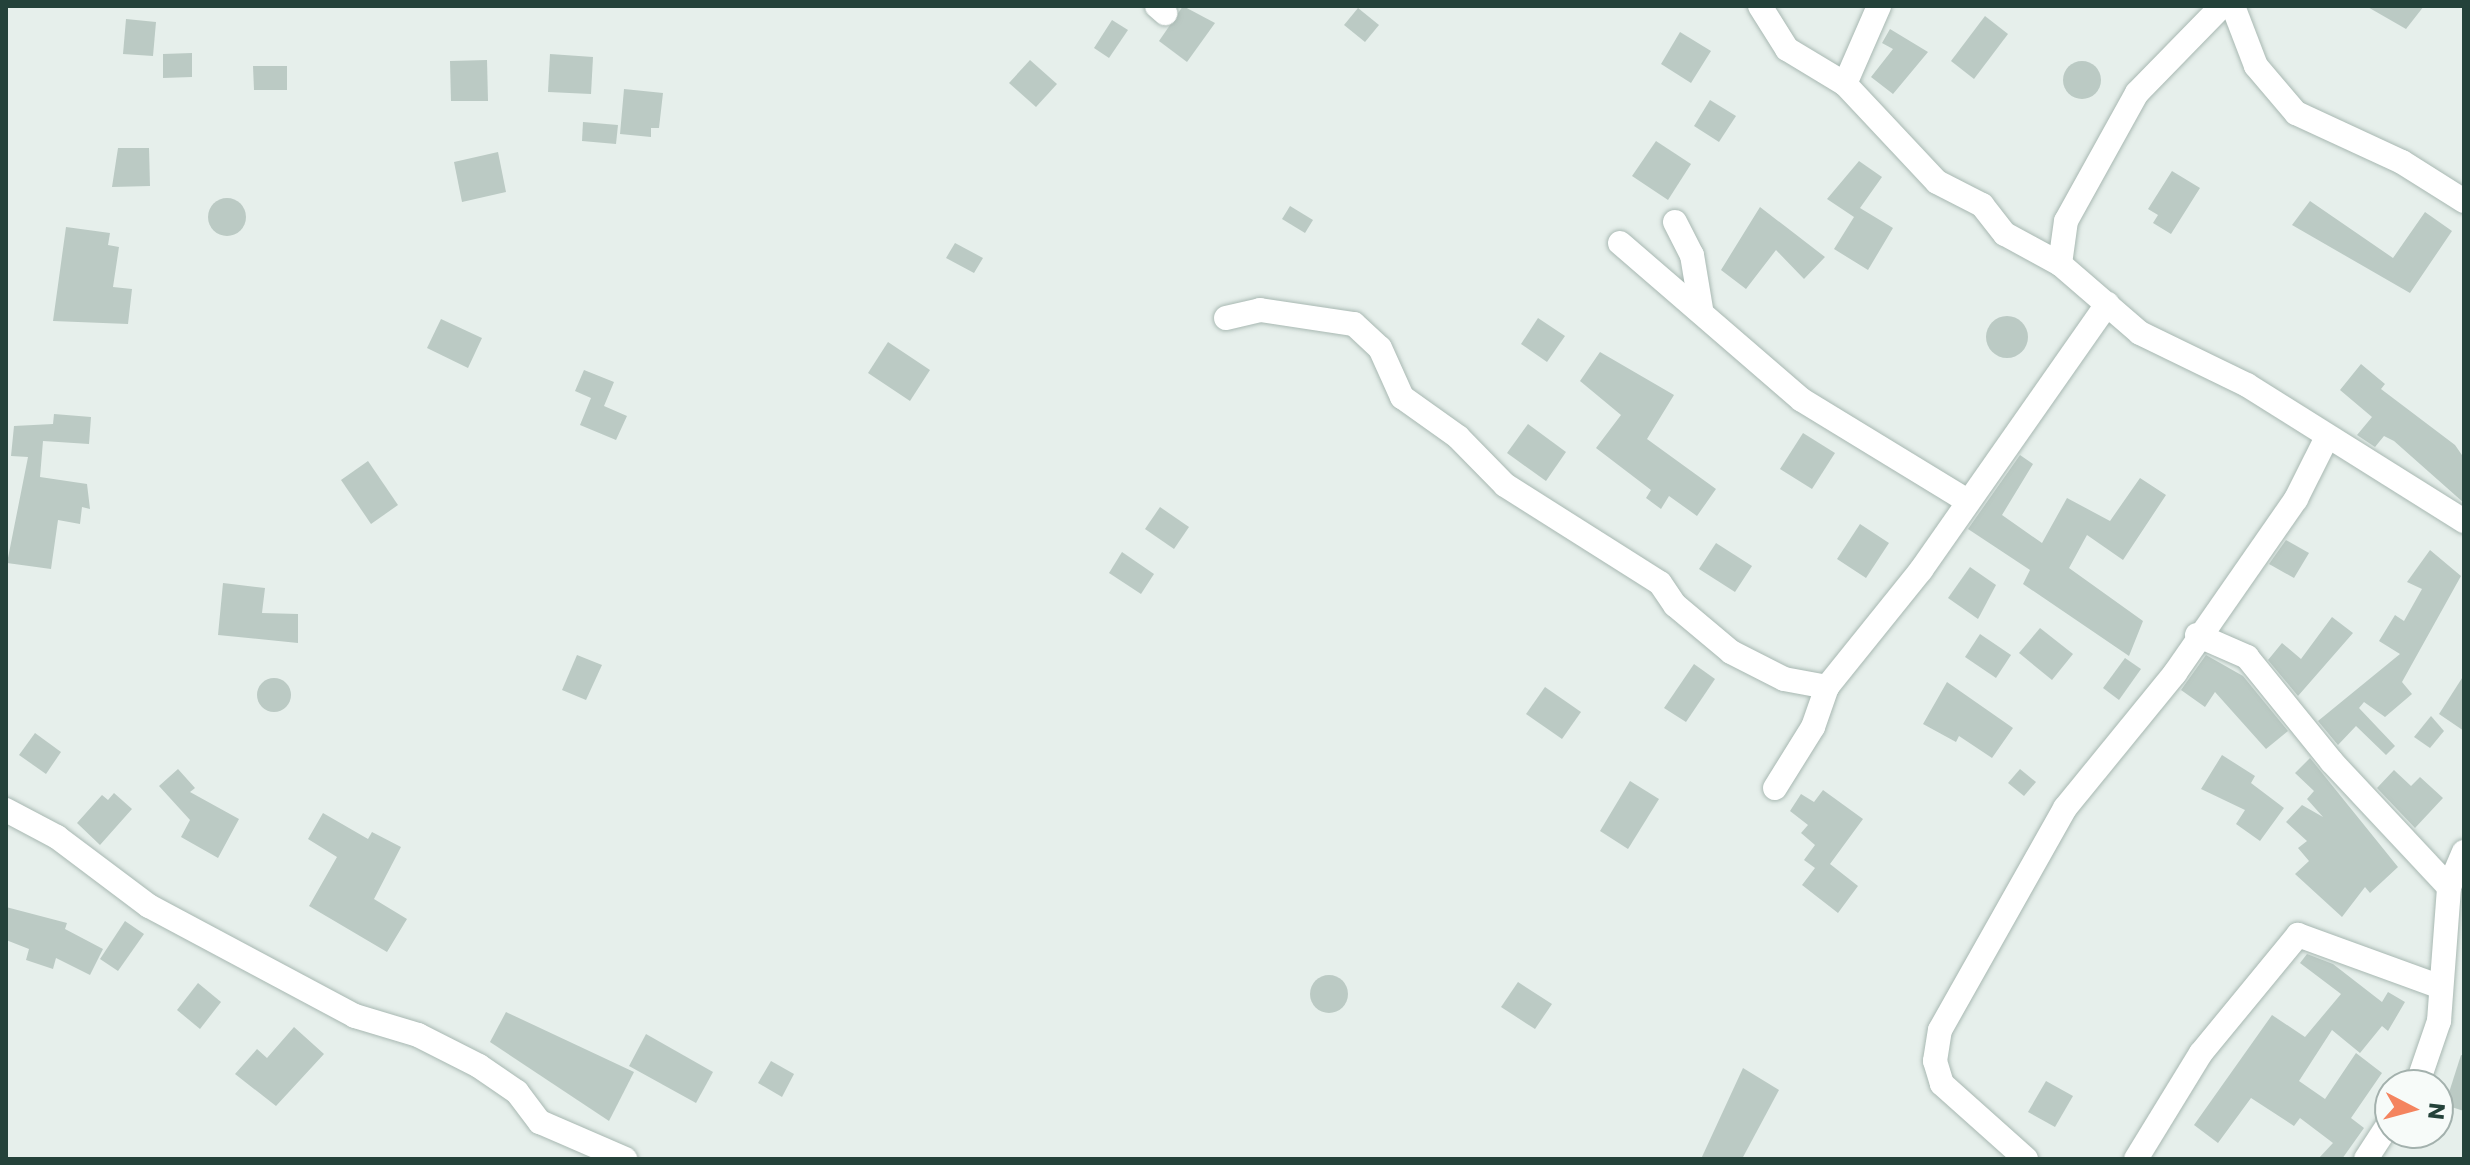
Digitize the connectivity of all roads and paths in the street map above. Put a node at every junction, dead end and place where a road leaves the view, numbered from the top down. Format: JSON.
{"nodes":[{"id":1,"x":1760,"y":6,"type":"edge"},
{"id":2,"x":1879,"y":6,"type":"edge"},
{"id":3,"x":2222,"y":6,"type":"edge"},
{"id":4,"x":2233,"y":6,"type":"edge"},
{"id":5,"x":1845,"y":84,"type":"junction"},
{"id":6,"x":2464,"y":201,"type":"edge"},
{"id":7,"x":1675,"y":222,"type":"dead end"},
{"id":8,"x":1620,"y":243,"type":"dead end"},
{"id":9,"x":2060,"y":264,"type":"junction"},
{"id":10,"x":2107,"y":304,"type":"junction"},
{"id":11,"x":1701,"y":309,"type":"junction"},
{"id":12,"x":1226,"y":318,"type":"dead end"},
{"id":13,"x":2326,"y":439,"type":"junction"},
{"id":14,"x":1966,"y":500,"type":"junction"},
{"id":15,"x":2464,"y":521,"type":"edge"},
{"id":16,"x":2197,"y":635,"type":"junction"},
{"id":17,"x":1827,"y":687,"type":"junction"},
{"id":18,"x":1775,"y":788,"type":"dead end"},
{"id":19,"x":6,"y":810,"type":"edge"},
{"id":20,"x":2464,"y":852,"type":"edge"},
{"id":21,"x":2449,"y":887,"type":"junction"},
{"id":22,"x":2441,"y":987,"type":"junction"},
{"id":23,"x":2422,"y":1069,"type":"edge"},
{"id":24,"x":625,"y":1159,"type":"edge"},
{"id":25,"x":2026,"y":1159,"type":"edge"},
{"id":26,"x":2136,"y":1159,"type":"edge"}],
"edges":[{"from":1,"to":5,"type":"street"},
{"from":2,"to":5,"type":"street"},
{"from":3,"to":9,"type":"street"},
{"from":4,"to":6,"type":"street"},
{"from":5,"to":9,"type":"street"},
{"from":7,"to":11,"type":"street"},
{"from":8,"to":11,"type":"street"},
{"from":9,"to":10,"type":"street"},
{"from":10,"to":13,"type":"street"},
{"from":10,"to":14,"type":"street"},
{"from":11,"to":14,"type":"street"},
{"from":12,"to":17,"type":"street"},
{"from":13,"to":15,"type":"street"},
{"from":13,"to":16,"type":"street"},
{"from":14,"to":17,"type":"street"},
{"from":16,"to":21,"type":"street"},
{"from":16,"to":25,"type":"street"},
{"from":17,"to":18,"type":"street"},
{"from":19,"to":24,"type":"street"},
{"from":20,"to":21,"type":"street"},
{"from":21,"to":22,"type":"street"},
{"from":22,"to":23,"type":"street"},
{"from":22,"to":26,"type":"street"}]}
